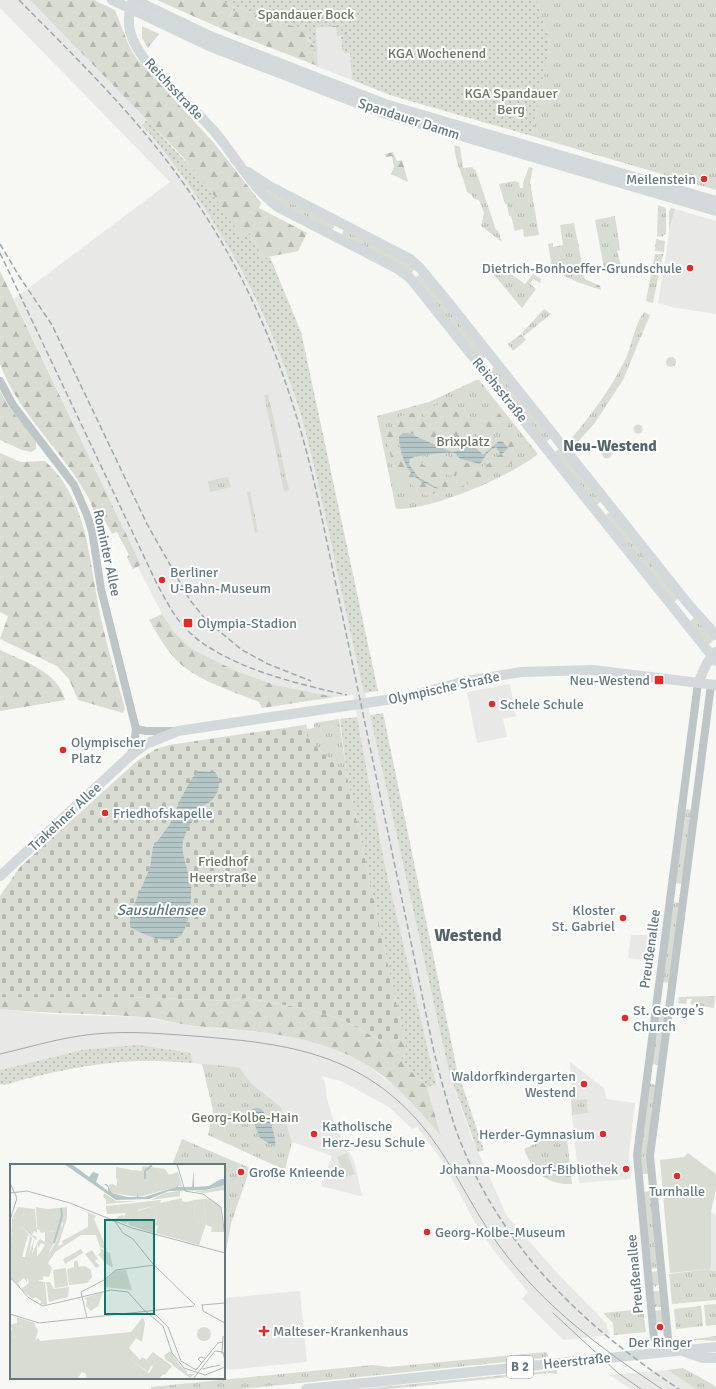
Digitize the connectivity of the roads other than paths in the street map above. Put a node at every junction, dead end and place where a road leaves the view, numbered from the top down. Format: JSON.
{"nodes":[{"id":1,"x":112,"y":0,"type":"edge"},
{"id":2,"x":132,"y":3,"type":"edge"},
{"id":3,"x":244,"y":169,"type":"junction"},
{"id":4,"x":716,"y":201,"type":"edge"},
{"id":5,"x":716,"y":211,"type":"edge"},
{"id":6,"x":0,"y":381,"type":"edge"},
{"id":7,"x":716,"y":635,"type":"edge"},
{"id":8,"x":714,"y":657,"type":"edge"},
{"id":9,"x":698,"y":683,"type":"junction"},
{"id":10,"x":713,"y":685,"type":"edge"},
{"id":11,"x":136,"y":728,"type":"junction"},
{"id":12,"x":178,"y":731,"type":"junction"},
{"id":13,"x":130,"y":756,"type":"junction"},
{"id":14,"x":0,"y":876,"type":"edge"},
{"id":15,"x":668,"y":1338,"type":"dead end"},
{"id":16,"x":654,"y":1339,"type":"dead end"},
{"id":17,"x":716,"y":1347,"type":"edge"},
{"id":18,"x":682,"y":1350,"type":"junction"},
{"id":19,"x":716,"y":1358,"type":"edge"},
{"id":20,"x":306,"y":1389,"type":"edge"}],
"edges":[{"from":1,"to":2,"type":"main road","name":"Spandauer Damm"},
{"from":2,"to":3,"type":"main road","name":"Reichsstraße"},
{"from":2,"to":4,"type":"main road","name":"Spandauer Damm"},
{"from":2,"to":5,"type":"main road","name":"Spandauer Damm"},
{"from":3,"to":7,"type":"main road","name":"Reichsstraße"},
{"from":3,"to":8,"type":"main road","name":"Reichsstraße"},
{"from":6,"to":11,"type":"street","name":"Rominter Allee"},
{"from":8,"to":9,"type":"main road"},
{"from":9,"to":10,"type":"main road","name":"Olympische Straße"},
{"from":9,"to":12,"type":"main road","name":"Olympische Straße"},
{"from":9,"to":16,"type":"street","name":"Preußenallee"},
{"from":10,"to":15,"type":"street","name":"Preußenallee"},
{"from":11,"to":12,"type":"street","name":"Olympische Straße"},
{"from":11,"to":13,"type":"street"},
{"from":12,"to":13,"type":"main road","name":"Olympische Straße"},
{"from":13,"to":14,"type":"main road","name":"Trakehner Allee"},
{"from":17,"to":18,"type":"main road","name":"Heerstraße","number":"B 2"},
{"from":18,"to":19,"type":"main road","name":"Heerstraße"},
{"from":18,"to":20,"type":"main road","name":"Heerstraße","number":"B 2"}]}
